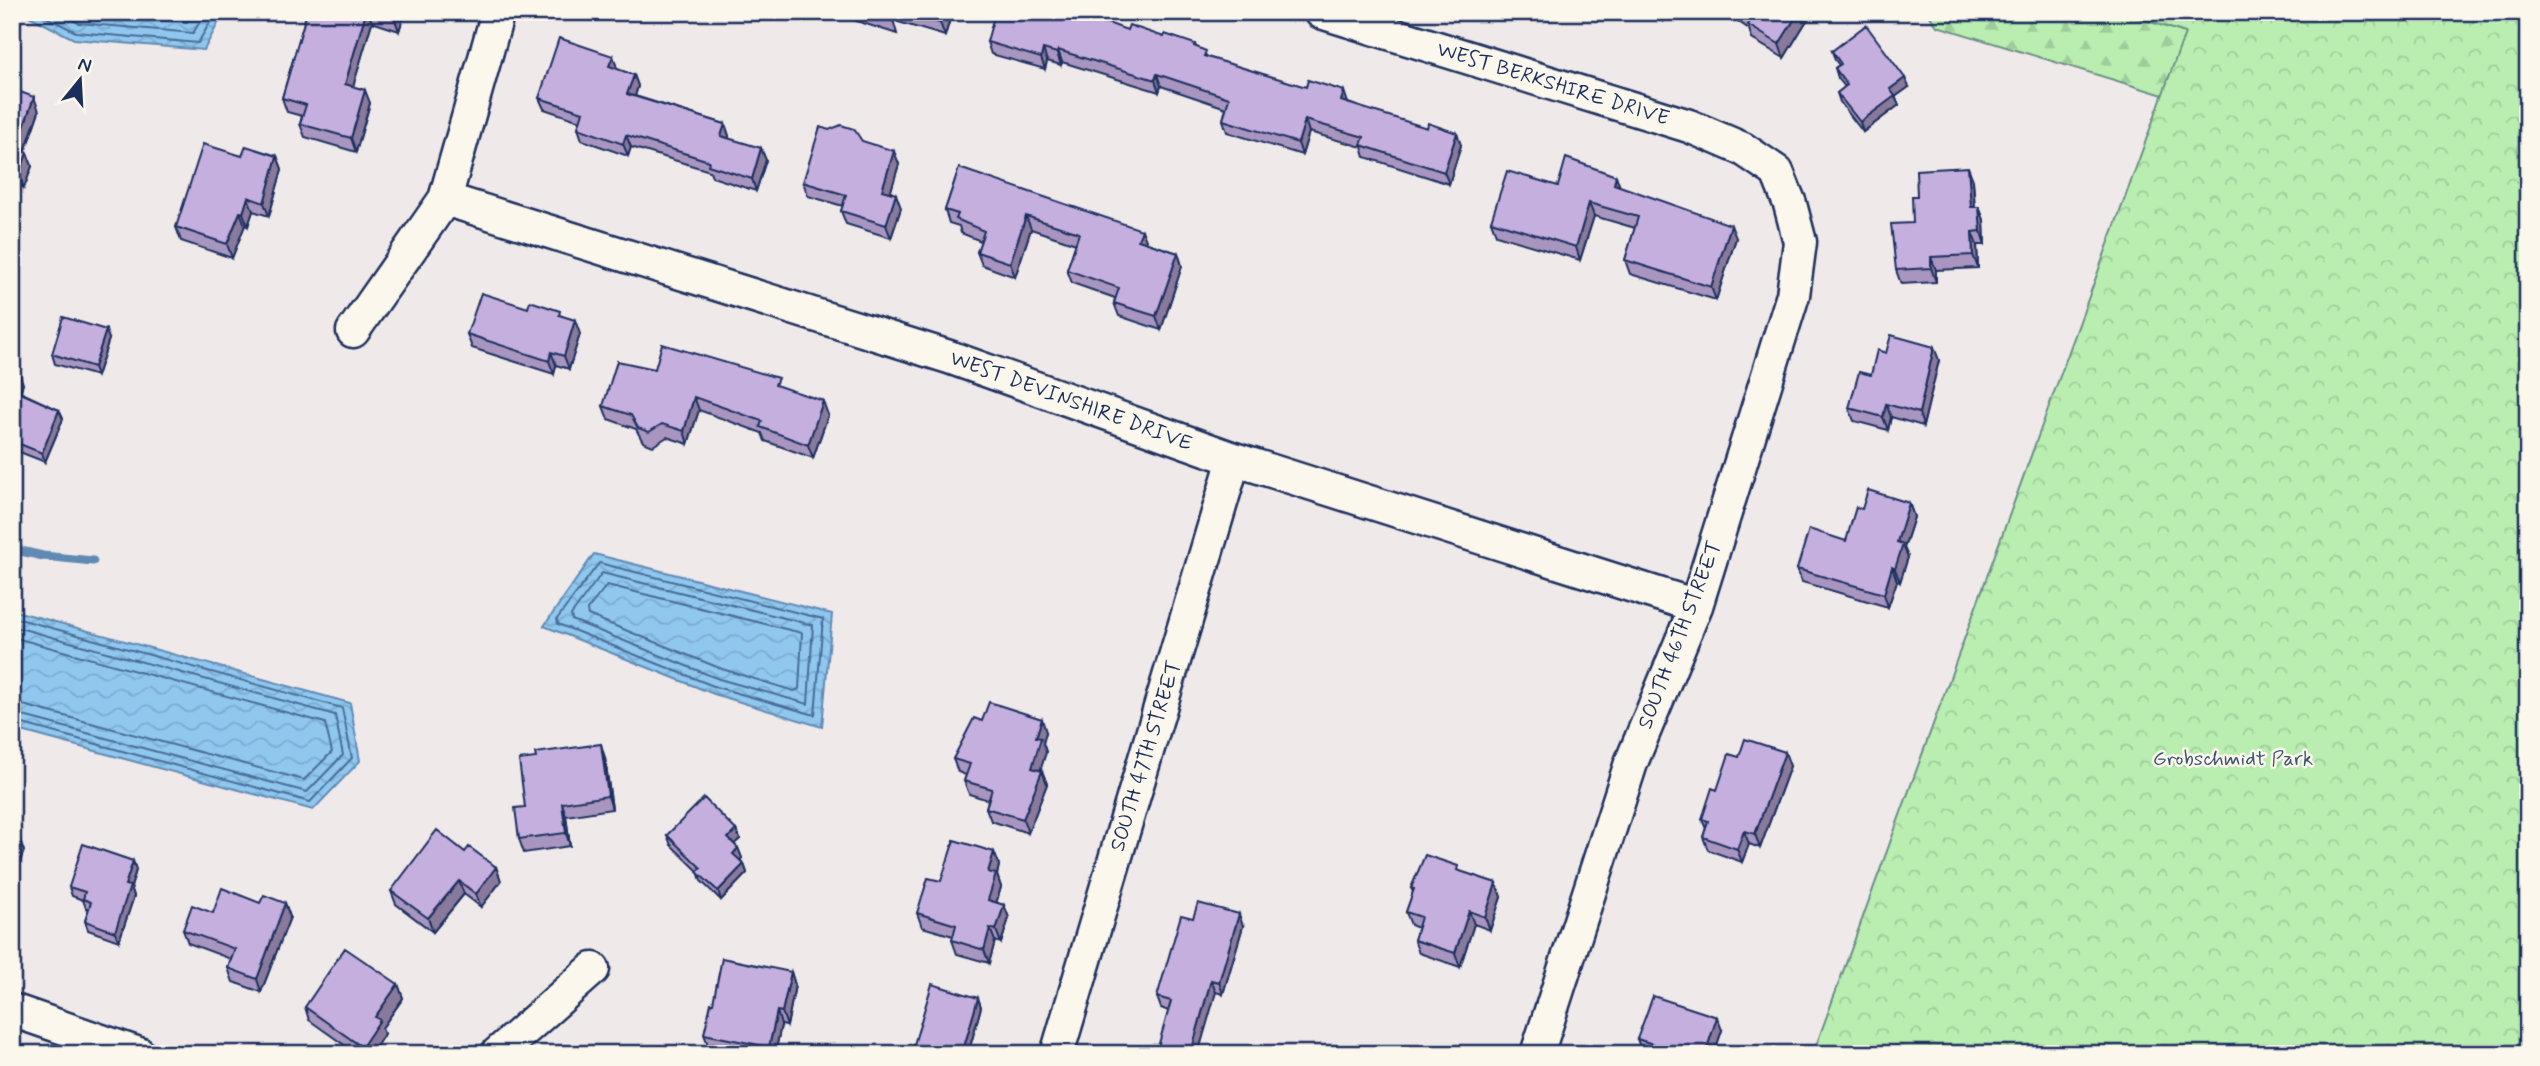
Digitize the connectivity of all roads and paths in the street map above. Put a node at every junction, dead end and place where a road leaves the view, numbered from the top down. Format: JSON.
{"nodes":[{"id":1,"x":498,"y":12,"type":"edge"},
{"id":2,"x":1321,"y":12,"type":"edge"},
{"id":3,"x":1777,"y":172,"type":"joint"},
{"id":4,"x":445,"y":199,"type":"junction"},
{"id":5,"x":353,"y":331,"type":"dead end"},
{"id":6,"x":1234,"y":459,"type":"junction"},
{"id":7,"x":1696,"y":606,"type":"junction"},
{"id":8,"x":593,"y":968,"type":"dead end"},
{"id":9,"x":12,"y":1010,"type":"edge"},
{"id":10,"x":139,"y":1054,"type":"edge"},
{"id":11,"x":497,"y":1054,"type":"edge"},
{"id":12,"x":1057,"y":1054,"type":"edge"},
{"id":13,"x":1537,"y":1054,"type":"edge"}],
"edges":[{"from":1,"to":4,"type":"street"},
{"from":2,"to":3,"type":"street","name":"WEST BERKSHIRE DRIVE"},
{"from":3,"to":7,"type":"street","name":"SOUTH 46TH STREET"},
{"from":4,"to":5,"type":"street"},
{"from":4,"to":6,"type":"street","name":"WEST DEVINSHIRE DRIVE"},
{"from":6,"to":7,"type":"street","name":"WEST DEVINSHIRE DRIVE"},
{"from":6,"to":12,"type":"street","name":"SOUTH 47TH STREET"},
{"from":7,"to":13,"type":"street","name":"SOUTH 46TH STREET"},
{"from":8,"to":11,"type":"street"},
{"from":9,"to":10,"type":"street"}]}
